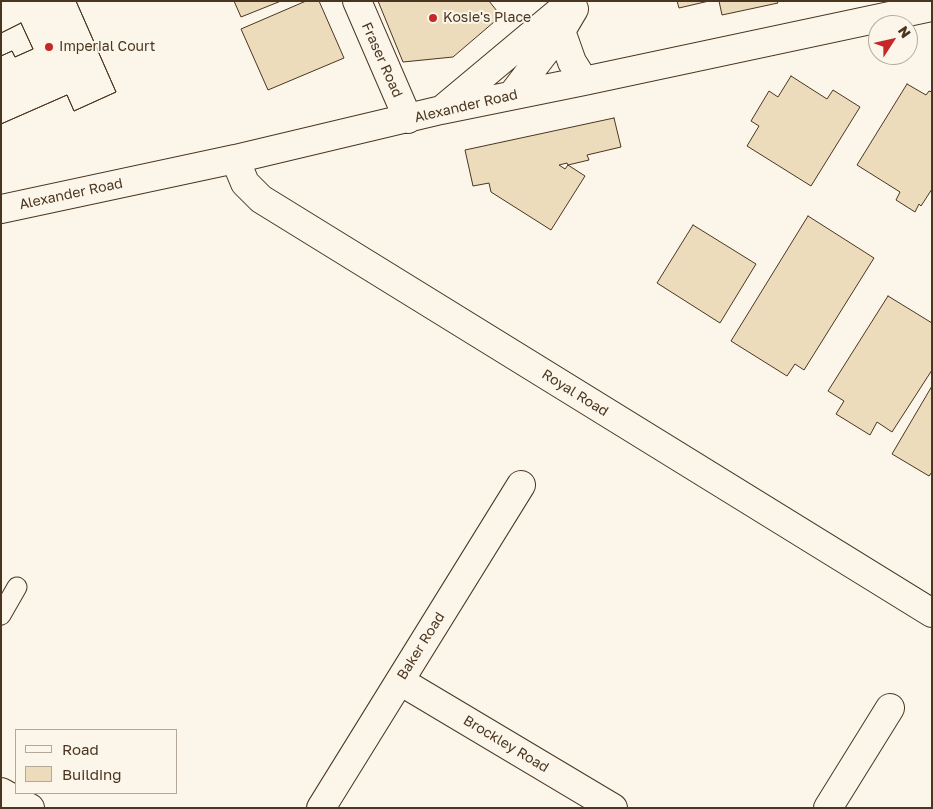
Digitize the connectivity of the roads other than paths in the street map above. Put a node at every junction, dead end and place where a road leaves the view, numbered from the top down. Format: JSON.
{"nodes":[{"id":1,"x":357,"y":1,"type":"edge"},
{"id":2,"x":572,"y":1,"type":"edge"},
{"id":3,"x":579,"y":1,"type":"edge"},
{"id":4,"x":932,"y":6,"type":"edge"},
{"id":5,"x":562,"y":31,"type":"junction"},
{"id":6,"x":584,"y":81,"type":"junction"},
{"id":7,"x":512,"y":95,"type":"junction"},
{"id":8,"x":441,"y":110,"type":"junction"},
{"id":9,"x":408,"y":119,"type":"junction"},
{"id":10,"x":234,"y":158,"type":"junction"},
{"id":11,"x":1,"y":209,"type":"edge"},
{"id":12,"x":521,"y":485,"type":"dead end"},
{"id":13,"x":17,"y":587,"type":"dead end"},
{"id":14,"x":932,"y":613,"type":"edge"},
{"id":15,"x":1,"y":615,"type":"edge"},
{"id":16,"x":400,"y":681,"type":"junction"},
{"id":17,"x":890,"y":708,"type":"dead end"},
{"id":18,"x":1,"y":792,"type":"edge"},
{"id":19,"x":30,"y":808,"type":"edge"},
{"id":20,"x":321,"y":808,"type":"edge"},
{"id":21,"x":613,"y":808,"type":"edge"},
{"id":22,"x":828,"y":808,"type":"edge"}],
"edges":[{"from":1,"to":9,"type":"street","name":"Fraser Road"},
{"from":2,"to":8,"type":"street"},
{"from":3,"to":5,"type":"street"},
{"from":4,"to":6,"type":"street","name":"Alexander Road"},
{"from":5,"to":6,"type":"street"},
{"from":5,"to":7,"type":"street"},
{"from":6,"to":7,"type":"street","name":"Alexander Road"},
{"from":7,"to":8,"type":"street","name":"Alexander Road"},
{"from":8,"to":9,"type":"street","name":"Alexander Road"},
{"from":9,"to":10,"type":"street","name":"Alexander Road"},
{"from":10,"to":11,"type":"street","name":"Alexander Road"},
{"from":10,"to":14,"type":"street","name":"Royal Road"},
{"from":12,"to":16,"type":"street","name":"Baker Road"},
{"from":13,"to":15,"type":"lane"},
{"from":16,"to":20,"type":"street","name":"Baker Road"},
{"from":16,"to":21,"type":"street","name":"Brockley Road"},
{"from":17,"to":22,"type":"street"},
{"from":18,"to":19,"type":"street"}]}
